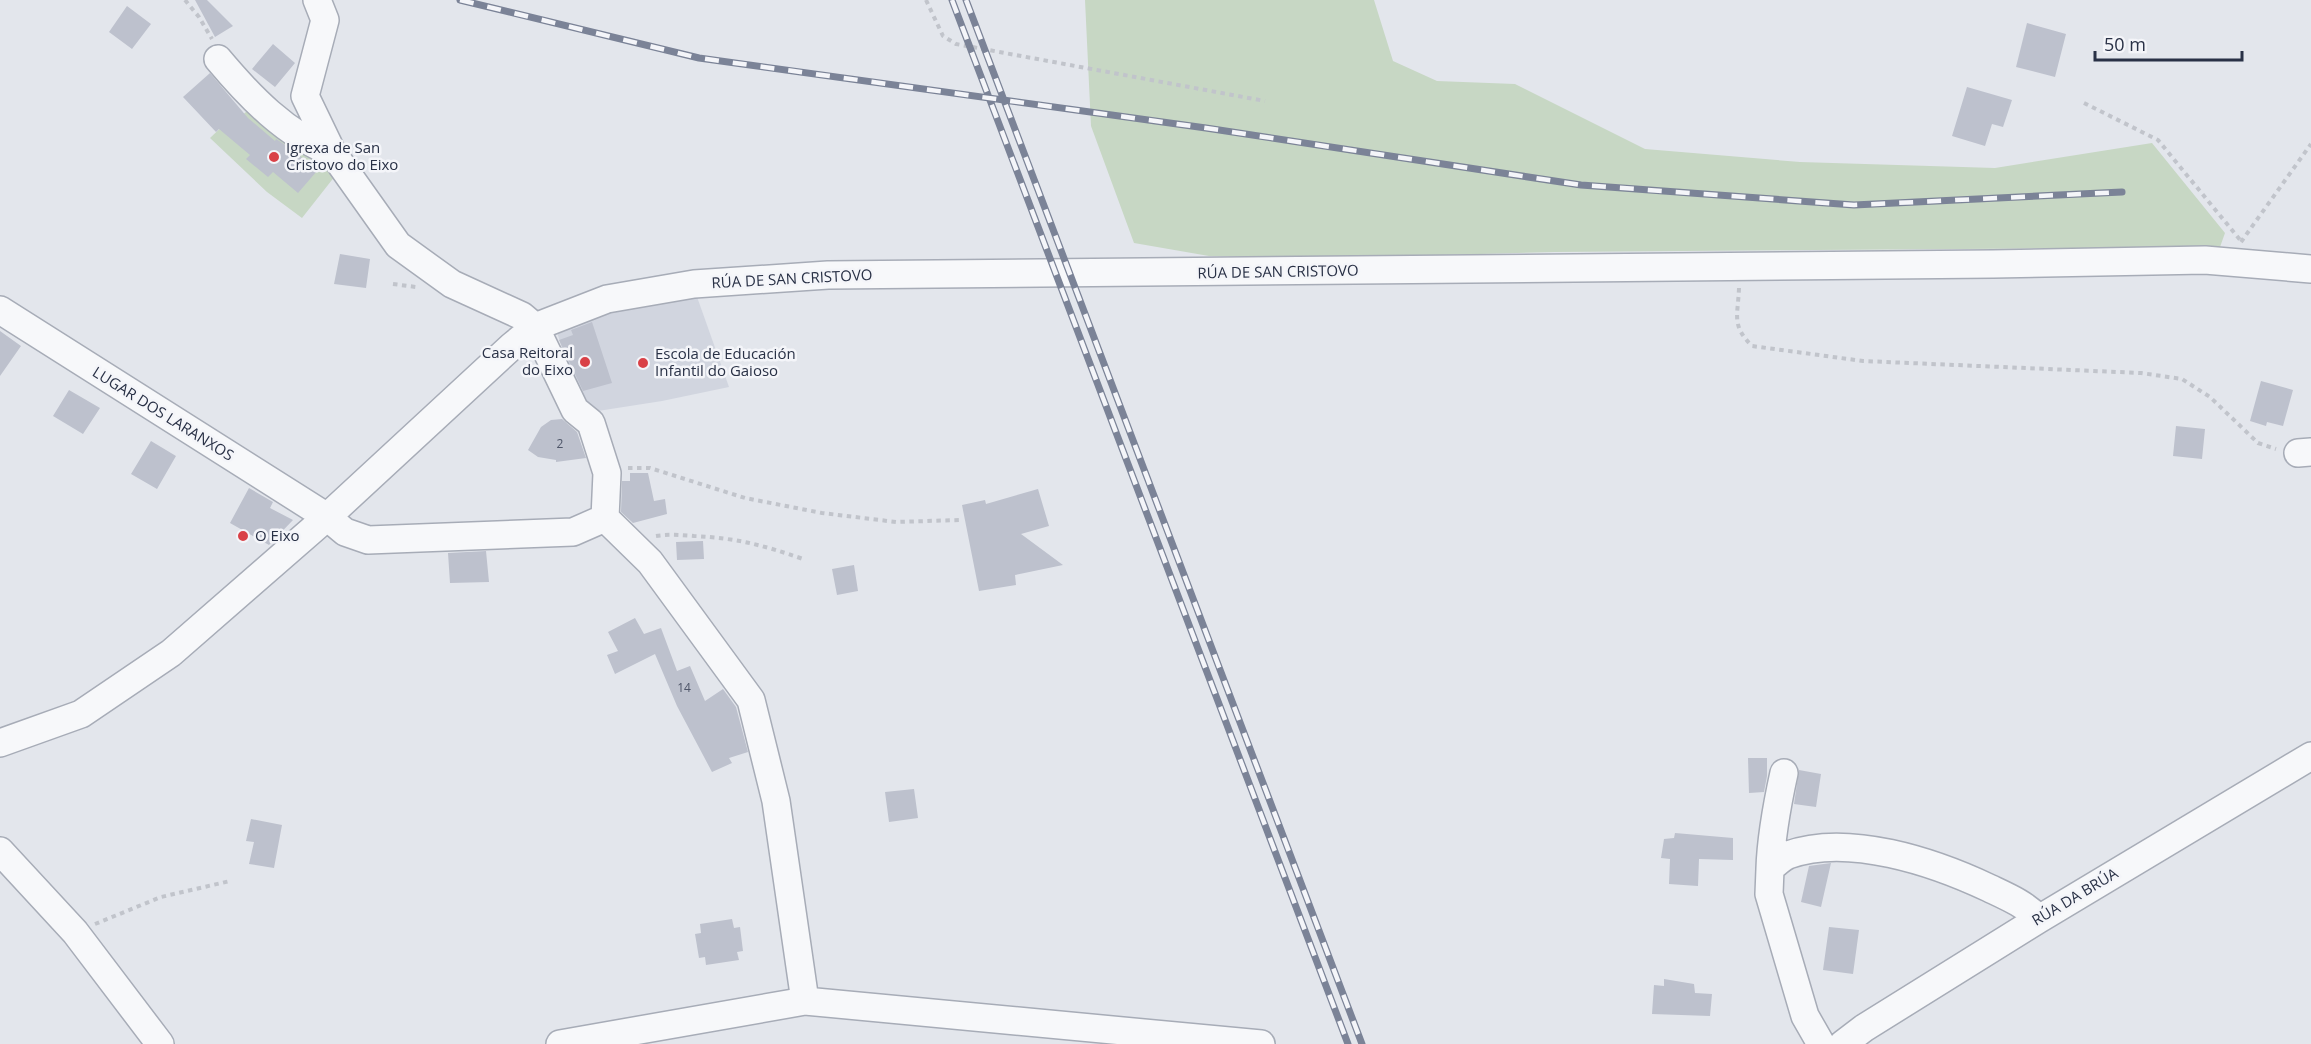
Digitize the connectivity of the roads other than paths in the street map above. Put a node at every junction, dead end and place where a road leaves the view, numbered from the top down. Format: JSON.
{"nodes":[{"id":1,"x":316,"y":0,"type":"edge"},
{"id":2,"x":219,"y":61,"type":"road end"},
{"id":3,"x":332,"y":152,"type":"junction"},
{"id":4,"x":2311,"y":269,"type":"edge"},
{"id":5,"x":0,"y":310,"type":"edge"},
{"id":6,"x":535,"y":327,"type":"junction"},
{"id":7,"x":327,"y":518,"type":"junction"},
{"id":8,"x":605,"y":518,"type":"junction"},
{"id":9,"x":0,"y":743,"type":"edge"},
{"id":10,"x":2311,"y":756,"type":"edge"},
{"id":11,"x":1784,"y":773,"type":"dead end"},
{"id":12,"x":0,"y":853,"type":"edge"},
{"id":13,"x":1770,"y":869,"type":"junction"},
{"id":14,"x":2039,"y":918,"type":"junction"},
{"id":15,"x":805,"y":1001,"type":"junction"},
{"id":16,"x":160,"y":1044,"type":"edge"},
{"id":17,"x":560,"y":1044,"type":"edge"},
{"id":18,"x":1261,"y":1044,"type":"edge"},
{"id":19,"x":1821,"y":1044,"type":"edge"},
{"id":20,"x":1844,"y":1044,"type":"edge"}],
"edges":[{"from":1,"to":3,"type":"street"},
{"from":2,"to":3,"type":"street"},
{"from":3,"to":6,"type":"street"},
{"from":4,"to":6,"type":"street","name":"RÚA DE SAN CRISTOVO"},
{"from":5,"to":7,"type":"street","name":"LUGAR DOS LARANXOS"},
{"from":6,"to":7,"type":"street","name":"RÚA DE SAN CRISTOVO"},
{"from":6,"to":8,"type":"street"},
{"from":7,"to":8,"type":"street","name":"LUGAR DOS LARANXOS"},
{"from":7,"to":9,"type":"street","name":"RÚA DE SAN CRISTOVO"},
{"from":8,"to":15,"type":"street"},
{"from":10,"to":14,"type":"street","name":"RÚA DA BRÚA"},
{"from":11,"to":13,"type":"street"},
{"from":12,"to":16,"type":"street"},
{"from":13,"to":14,"type":"street"},
{"from":13,"to":19,"type":"street"},
{"from":14,"to":20,"type":"street","name":"RÚA DA BRÚA"},
{"from":15,"to":17,"type":"street"},
{"from":15,"to":18,"type":"street"}]}
